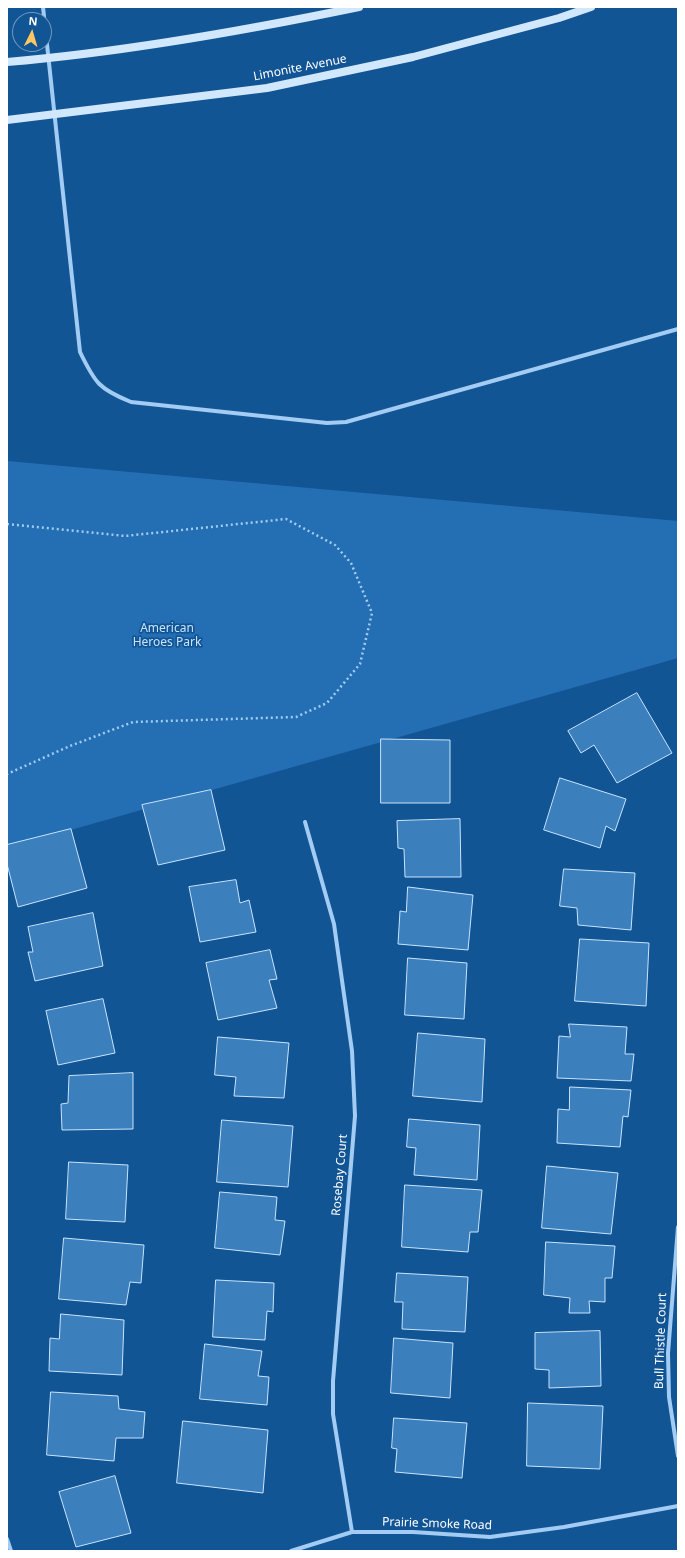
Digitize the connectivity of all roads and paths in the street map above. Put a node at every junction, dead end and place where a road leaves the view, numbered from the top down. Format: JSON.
{"nodes":[{"id":1,"x":43,"y":7,"type":"edge"},
{"id":2,"x":359,"y":7,"type":"edge"},
{"id":3,"x":591,"y":7,"type":"edge"},
{"id":4,"x":48,"y":59,"type":"junction"},
{"id":5,"x":7,"y":62,"type":"edge"},
{"id":6,"x":54,"y":114,"type":"junction"},
{"id":7,"x":7,"y":120,"type":"edge"},
{"id":8,"x":678,"y":329,"type":"edge"},
{"id":9,"x":7,"y":524,"type":"edge"},
{"id":10,"x":7,"y":774,"type":"edge"},
{"id":11,"x":305,"y":822,"type":"dead end"},
{"id":12,"x":678,"y":1227,"type":"edge"},
{"id":13,"x":678,"y":1456,"type":"edge"},
{"id":14,"x":678,"y":1506,"type":"edge"},
{"id":15,"x":352,"y":1532,"type":"junction"},
{"id":16,"x":7,"y":1539,"type":"edge"},
{"id":17,"x":11,"y":1551,"type":"edge"},
{"id":18,"x":291,"y":1551,"type":"edge"}],
"edges":[{"from":1,"to":4,"type":"street"},
{"from":2,"to":4,"type":"main road"},
{"from":3,"to":6,"type":"main road","name":"Limonite Avenue"},
{"from":4,"to":5,"type":"main road"},
{"from":4,"to":6,"type":"street"},
{"from":6,"to":7,"type":"main road","name":"Limonite Avenue"},
{"from":6,"to":8,"type":"street"},
{"from":9,"to":10,"type":"path"},
{"from":11,"to":15,"type":"street","name":"Rosebay Court"},
{"from":12,"to":13,"type":"street","name":"Bull Thistle Court"},
{"from":14,"to":15,"type":"street","name":"Prairie Smoke Road"},
{"from":15,"to":18,"type":"street","name":"Prairie Smoke Road"},
{"from":16,"to":17,"type":"street"}]}
